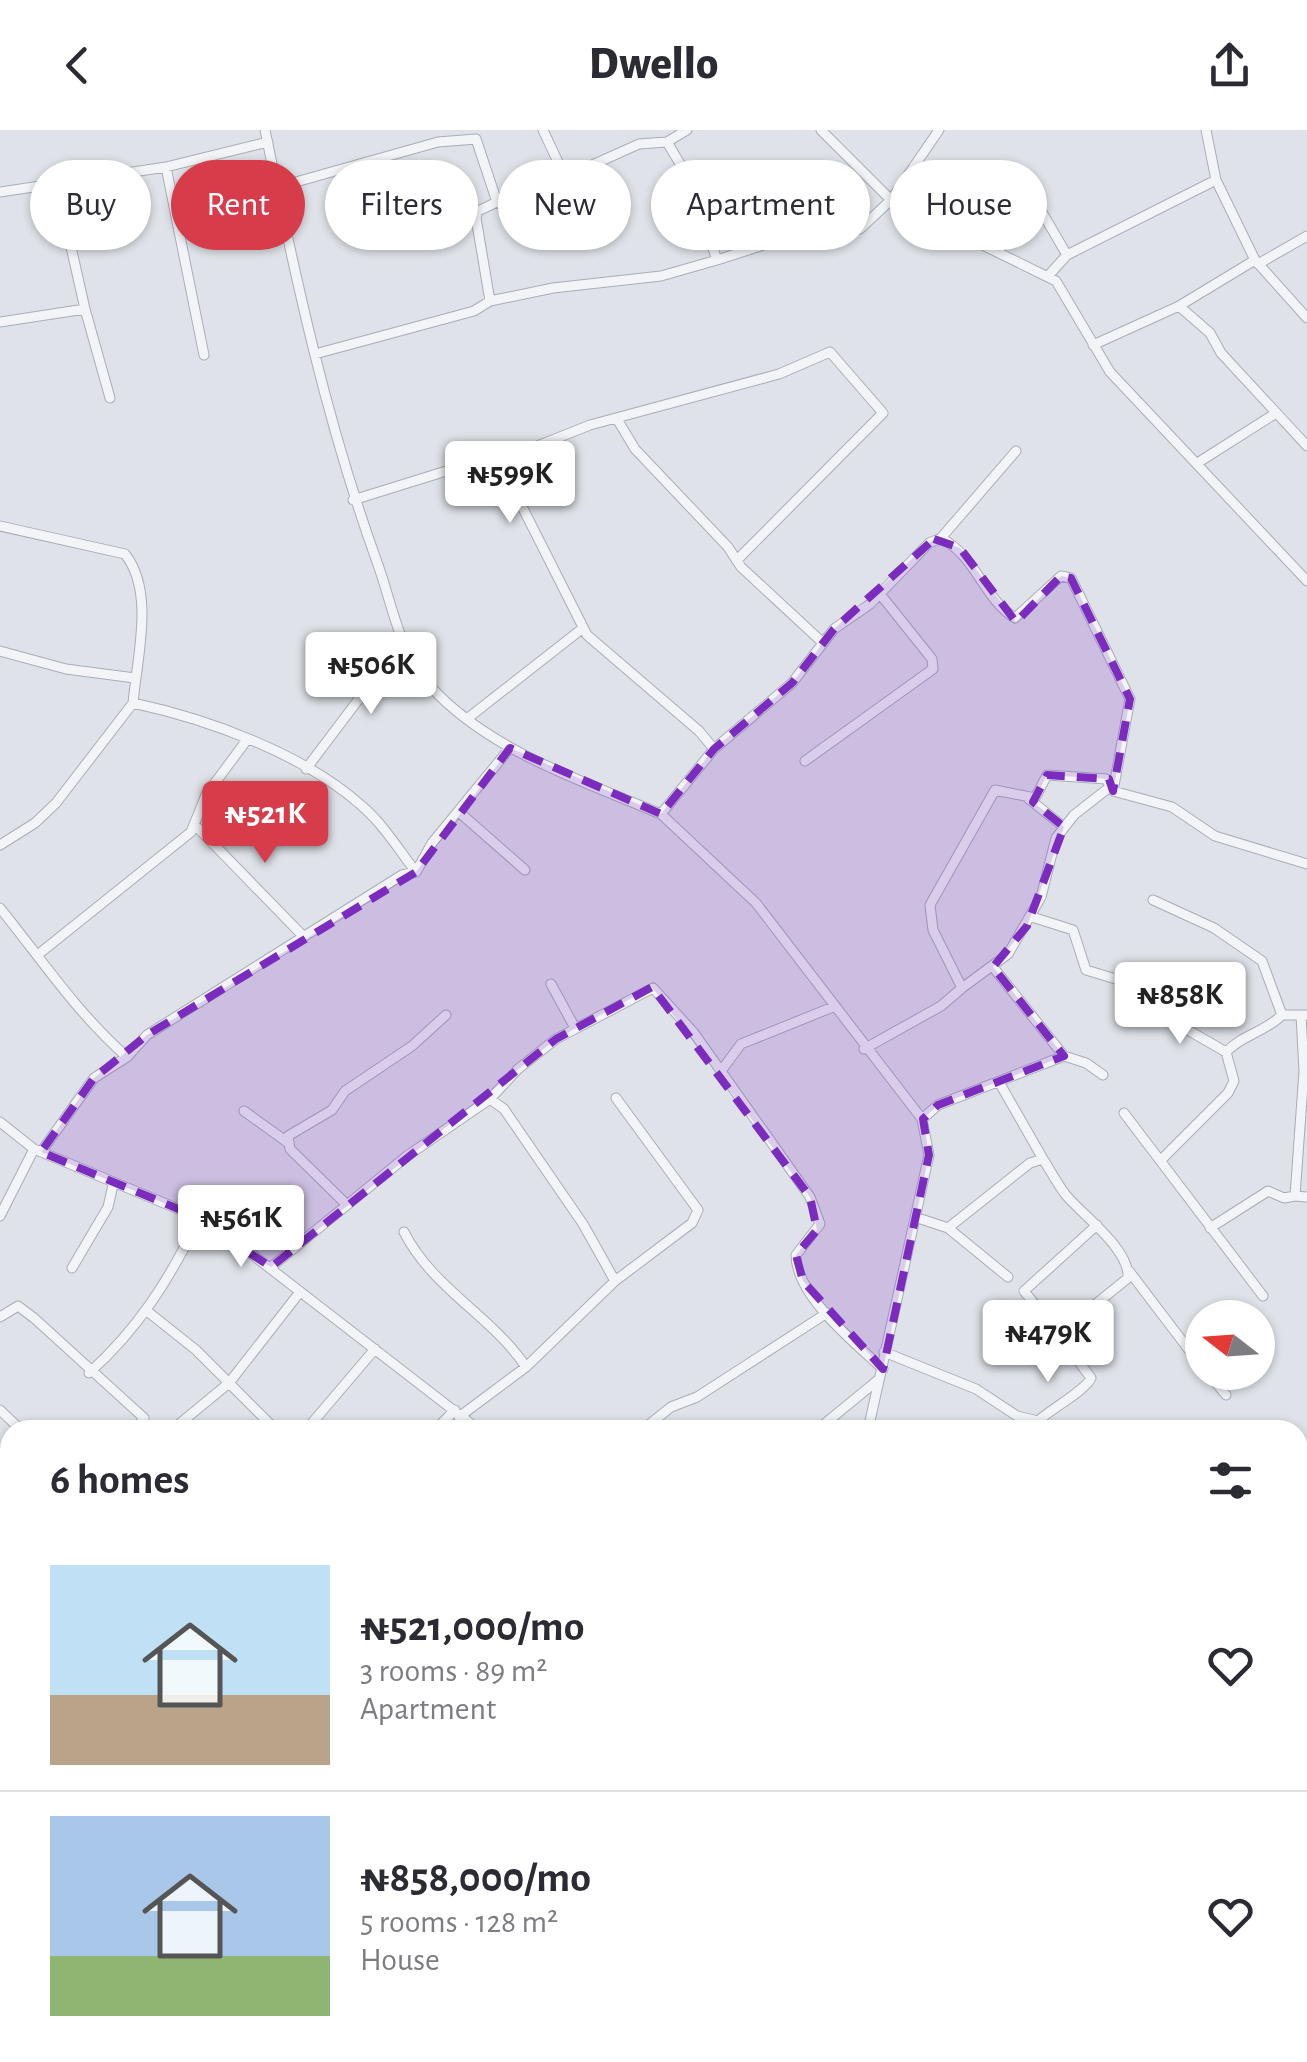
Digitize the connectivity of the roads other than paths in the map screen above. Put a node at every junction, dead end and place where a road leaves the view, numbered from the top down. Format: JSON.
{"nodes":[{"id":1,"x":265,"y":130,"type":"edge"},
{"id":2,"x":436,"y":130,"type":"edge"},
{"id":3,"x":543,"y":130,"type":"edge"},
{"id":4,"x":687,"y":130,"type":"edge"},
{"id":5,"x":822,"y":130,"type":"edge"},
{"id":6,"x":939,"y":130,"type":"edge"},
{"id":7,"x":1206,"y":130,"type":"edge"},
{"id":8,"x":268,"y":142,"type":"junction"},
{"id":9,"x":438,"y":142,"type":"junction"},
{"id":10,"x":667,"y":142,"type":"junction"},
{"id":11,"x":272,"y":160,"type":"edge"},
{"id":12,"x":558,"y":160,"type":"edge"},
{"id":13,"x":604,"y":160,"type":"edge"},
{"id":14,"x":918,"y":160,"type":"edge"},
{"id":15,"x":166,"y":167,"type":"junction"},
{"id":16,"x":151,"y":169,"type":"edge"},
{"id":17,"x":305,"y":180,"type":"edge"},
{"id":18,"x":1216,"y":180,"type":"junction"},
{"id":19,"x":30,"y":188,"type":"edge"},
{"id":20,"x":0,"y":192,"type":"edge"},
{"id":21,"x":890,"y":199,"type":"edge"},
{"id":22,"x":890,"y":201,"type":"edge"},
{"id":23,"x":497,"y":202,"type":"joint"},
{"id":24,"x":1047,"y":220,"type":"edge"},
{"id":25,"x":1307,"y":236,"type":"edge"},
{"id":26,"x":72,"y":250,"type":"edge"},
{"id":27,"x":292,"y":250,"type":"edge"},
{"id":28,"x":994,"y":250,"type":"edge"},
{"id":29,"x":1068,"y":255,"type":"junction"},
{"id":30,"x":717,"y":260,"type":"junction"},
{"id":31,"x":1257,"y":262,"type":"junction"},
{"id":32,"x":1048,"y":276,"type":"junction"},
{"id":33,"x":490,"y":301,"type":"junction"},
{"id":34,"x":1179,"y":306,"type":"junction"},
{"id":35,"x":85,"y":309,"type":"junction"},
{"id":36,"x":1307,"y":318,"type":"edge"},
{"id":37,"x":0,"y":322,"type":"edge"},
{"id":38,"x":1093,"y":346,"type":"junction"},
{"id":39,"x":315,"y":354,"type":"junction"},
{"id":40,"x":204,"y":356,"type":"dead end"},
{"id":41,"x":110,"y":398,"type":"dead end"},
{"id":42,"x":1276,"y":413,"type":"junction"},
{"id":43,"x":618,"y":419,"type":"junction"},
{"id":44,"x":1307,"y":446,"type":"edge"},
{"id":45,"x":1016,"y":450,"type":"dead end"},
{"id":46,"x":498,"y":460,"type":"junction"},
{"id":47,"x":1199,"y":462,"type":"junction"},
{"id":48,"x":354,"y":500,"type":"junction"},
{"id":49,"x":0,"y":526,"type":"edge"},
{"id":50,"x":941,"y":538,"type":"junction"},
{"id":51,"x":736,"y":560,"type":"junction"},
{"id":52,"x":1307,"y":582,"type":"edge"},
{"id":53,"x":880,"y":594,"type":"junction"},
{"id":54,"x":583,"y":628,"type":"junction"},
{"id":55,"x":402,"y":642,"type":"junction"},
{"id":56,"x":822,"y":642,"type":"junction"},
{"id":57,"x":0,"y":651,"type":"edge"},
{"id":58,"x":135,"y":678,"type":"junction"},
{"id":59,"x":133,"y":702,"type":"junction"},
{"id":60,"x":468,"y":718,"type":"junction"},
{"id":61,"x":246,"y":741,"type":"junction"},
{"id":62,"x":510,"y":748,"type":"junction"},
{"id":63,"x":714,"y":749,"type":"junction"},
{"id":64,"x":805,"y":761,"type":"dead end"},
{"id":65,"x":306,"y":769,"type":"junction"},
{"id":66,"x":1112,"y":788,"type":"junction"},
{"id":67,"x":1029,"y":799,"type":"junction"},
{"id":68,"x":459,"y":812,"type":"junction"},
{"id":69,"x":660,"y":814,"type":"junction"},
{"id":70,"x":194,"y":824,"type":"junction"},
{"id":71,"x":1064,"y":827,"type":"junction"},
{"id":72,"x":0,"y":845,"type":"edge"},
{"id":73,"x":1307,"y":864,"type":"edge"},
{"id":74,"x":525,"y":870,"type":"dead end"},
{"id":75,"x":416,"y":872,"type":"junction"},
{"id":76,"x":1153,"y":900,"type":"dead end"},
{"id":77,"x":0,"y":908,"type":"edge"},
{"id":78,"x":1032,"y":917,"type":"junction"},
{"id":79,"x":304,"y":937,"type":"junction"},
{"id":80,"x":40,"y":954,"type":"junction"},
{"id":81,"x":993,"y":966,"type":"junction"},
{"id":82,"x":550,"y":984,"type":"dead end"},
{"id":83,"x":962,"y":988,"type":"junction"},
{"id":84,"x":833,"y":1007,"type":"junction"},
{"id":85,"x":446,"y":1014,"type":"dead end"},
{"id":86,"x":1282,"y":1014,"type":"junction"},
{"id":87,"x":1304,"y":1015,"type":"edge"},
{"id":88,"x":575,"y":1028,"type":"junction"},
{"id":89,"x":864,"y":1049,"type":"junction"},
{"id":90,"x":1226,"y":1052,"type":"junction"},
{"id":91,"x":1064,"y":1056,"type":"junction"},
{"id":92,"x":127,"y":1057,"type":"junction"},
{"id":93,"x":722,"y":1072,"type":"junction"},
{"id":94,"x":1103,"y":1075,"type":"dead end"},
{"id":95,"x":999,"y":1082,"type":"junction"},
{"id":96,"x":616,"y":1098,"type":"dead end"},
{"id":97,"x":490,"y":1099,"type":"junction"},
{"id":98,"x":244,"y":1111,"type":"dead end"},
{"id":99,"x":1124,"y":1112,"type":"dead end"},
{"id":100,"x":922,"y":1120,"type":"junction"},
{"id":101,"x":0,"y":1122,"type":"edge"},
{"id":102,"x":288,"y":1142,"type":"junction"},
{"id":103,"x":37,"y":1150,"type":"junction"},
{"id":104,"x":1043,"y":1159,"type":"junction"},
{"id":105,"x":1161,"y":1160,"type":"junction"},
{"id":106,"x":112,"y":1185,"type":"junction"},
{"id":107,"x":1295,"y":1196,"type":"junction"},
{"id":108,"x":1307,"y":1197,"type":"edge"},
{"id":109,"x":348,"y":1205,"type":"junction"},
{"id":110,"x":0,"y":1216,"type":"edge"},
{"id":111,"x":918,"y":1218,"type":"junction"},
{"id":112,"x":198,"y":1220,"type":"junction"},
{"id":113,"x":1097,"y":1225,"type":"junction"},
{"id":114,"x":948,"y":1228,"type":"junction"},
{"id":115,"x":1210,"y":1228,"type":"junction"},
{"id":116,"x":404,"y":1232,"type":"dead end"},
{"id":117,"x":72,"y":1268,"type":"dead end"},
{"id":118,"x":270,"y":1268,"type":"junction"},
{"id":119,"x":1129,"y":1272,"type":"junction"},
{"id":120,"x":1008,"y":1277,"type":"dead end"},
{"id":121,"x":615,"y":1281,"type":"junction"},
{"id":122,"x":300,"y":1292,"type":"junction"},
{"id":123,"x":1263,"y":1296,"type":"dead end"},
{"id":124,"x":147,"y":1311,"type":"junction"},
{"id":125,"x":827,"y":1313,"type":"junction"},
{"id":126,"x":0,"y":1316,"type":"edge"},
{"id":127,"x":1055,"y":1329,"type":"junction"},
{"id":128,"x":1185,"y":1344,"type":"edge"},
{"id":129,"x":375,"y":1349,"type":"junction"},
{"id":130,"x":884,"y":1352,"type":"junction"},
{"id":131,"x":526,"y":1367,"type":"junction"},
{"id":132,"x":883,"y":1369,"type":"junction"},
{"id":133,"x":89,"y":1372,"type":"junction"},
{"id":134,"x":878,"y":1380,"type":"junction"},
{"id":135,"x":229,"y":1383,"type":"junction"},
{"id":136,"x":1222,"y":1390,"type":"edge"},
{"id":137,"x":1226,"y":1395,"type":"dead end"},
{"id":138,"x":457,"y":1413,"type":"junction"},
{"id":139,"x":143,"y":1420,"type":"edge"},
{"id":140,"x":184,"y":1420,"type":"edge"},
{"id":141,"x":266,"y":1420,"type":"edge"},
{"id":142,"x":315,"y":1420,"type":"edge"},
{"id":143,"x":448,"y":1420,"type":"edge"},
{"id":144,"x":466,"y":1420,"type":"edge"},
{"id":145,"x":655,"y":1420,"type":"edge"},
{"id":146,"x":829,"y":1420,"type":"edge"},
{"id":147,"x":870,"y":1420,"type":"edge"},
{"id":148,"x":1034,"y":1420,"type":"edge"},
{"id":149,"x":1039,"y":1420,"type":"edge"}],
"edges":[{"from":1,"to":8,"type":"street"},
{"from":2,"to":9,"type":"street"},
{"from":3,"to":12,"type":"street"},
{"from":4,"to":10,"type":"street"},
{"from":5,"to":21,"type":"street"},
{"from":6,"to":14,"type":"street"},
{"from":7,"to":18,"type":"street"},
{"from":8,"to":11,"type":"street"},
{"from":8,"to":15,"type":"street"},
{"from":9,"to":17,"type":"street"},
{"from":9,"to":23,"type":"street"},
{"from":10,"to":13,"type":"street"},
{"from":10,"to":30,"type":"street"},
{"from":15,"to":16,"type":"street"},
{"from":15,"to":40,"type":"street"},
{"from":18,"to":29,"type":"street"},
{"from":18,"to":31,"type":"street"},
{"from":19,"to":20,"type":"street"},
{"from":22,"to":30,"type":"street"},
{"from":23,"to":33,"type":"street"},
{"from":24,"to":29,"type":"street"},
{"from":25,"to":31,"type":"street"},
{"from":26,"to":35,"type":"street"},
{"from":27,"to":39,"type":"street"},
{"from":28,"to":32,"type":"street"},
{"from":29,"to":32,"type":"street"},
{"from":30,"to":33,"type":"street"},
{"from":31,"to":34,"type":"street"},
{"from":31,"to":36,"type":"street"},
{"from":32,"to":38,"type":"street"},
{"from":33,"to":39,"type":"street"},
{"from":34,"to":38,"type":"street"},
{"from":34,"to":42,"type":"street"},
{"from":35,"to":37,"type":"street"},
{"from":35,"to":41,"type":"street"},
{"from":38,"to":47,"type":"street"},
{"from":39,"to":48,"type":"street"},
{"from":42,"to":44,"type":"street"},
{"from":42,"to":47,"type":"street"},
{"from":43,"to":46,"type":"street"},
{"from":43,"to":51,"type":"street"},
{"from":43,"to":51,"type":"street"},
{"from":45,"to":50,"type":"street"},
{"from":46,"to":48,"type":"street"},
{"from":46,"to":54,"type":"street"},
{"from":47,"to":52,"type":"street"},
{"from":48,"to":55,"type":"street"},
{"from":49,"to":58,"type":"street"},
{"from":50,"to":53,"type":"street"},
{"from":50,"to":66,"type":"street"},
{"from":51,"to":56,"type":"street"},
{"from":53,"to":56,"type":"street"},
{"from":53,"to":64,"type":"street"},
{"from":54,"to":60,"type":"street"},
{"from":54,"to":63,"type":"street"},
{"from":55,"to":60,"type":"street"},
{"from":55,"to":65,"type":"street"},
{"from":56,"to":63,"type":"street"},
{"from":57,"to":58,"type":"street"},
{"from":58,"to":59,"type":"street"},
{"from":59,"to":61,"type":"street"},
{"from":59,"to":72,"type":"street"},
{"from":60,"to":62,"type":"street"},
{"from":61,"to":65,"type":"street"},
{"from":61,"to":70,"type":"street"},
{"from":62,"to":68,"type":"street"},
{"from":62,"to":69,"type":"street"},
{"from":63,"to":69,"type":"street"},
{"from":65,"to":75,"type":"street"},
{"from":66,"to":67,"type":"street"},
{"from":66,"to":71,"type":"street"},
{"from":66,"to":73,"type":"street"},
{"from":67,"to":71,"type":"street"},
{"from":67,"to":83,"type":"street"},
{"from":68,"to":74,"type":"street"},
{"from":68,"to":75,"type":"street"},
{"from":69,"to":84,"type":"street"},
{"from":70,"to":79,"type":"street"},
{"from":70,"to":80,"type":"street"},
{"from":71,"to":78,"type":"street"},
{"from":75,"to":79,"type":"street"},
{"from":76,"to":86,"type":"street"},
{"from":77,"to":80,"type":"street"},
{"from":78,"to":81,"type":"street"},
{"from":78,"to":90,"type":"street"},
{"from":79,"to":92,"type":"street"},
{"from":80,"to":92,"type":"street"},
{"from":81,"to":83,"type":"street"},
{"from":81,"to":91,"type":"street"},
{"from":82,"to":88,"type":"street"},
{"from":83,"to":89,"type":"street"},
{"from":84,"to":89,"type":"street"},
{"from":84,"to":93,"type":"street"},
{"from":85,"to":102,"type":"street"},
{"from":86,"to":87,"type":"street"},
{"from":86,"to":90,"type":"street"},
{"from":87,"to":107,"type":"street"},
{"from":88,"to":93,"type":"street"},
{"from":88,"to":97,"type":"street"},
{"from":89,"to":100,"type":"street"},
{"from":90,"to":105,"type":"street"},
{"from":91,"to":94,"type":"street"},
{"from":91,"to":95,"type":"street"},
{"from":92,"to":103,"type":"street"},
{"from":93,"to":125,"type":"street"},
{"from":95,"to":100,"type":"street"},
{"from":95,"to":104,"type":"street"},
{"from":96,"to":121,"type":"street"},
{"from":97,"to":109,"type":"street"},
{"from":97,"to":121,"type":"street"},
{"from":98,"to":102,"type":"street"},
{"from":99,"to":105,"type":"street"},
{"from":100,"to":111,"type":"street"},
{"from":101,"to":103,"type":"street"},
{"from":102,"to":109,"type":"street"},
{"from":103,"to":106,"type":"street"},
{"from":103,"to":110,"type":"street"},
{"from":104,"to":113,"type":"street"},
{"from":104,"to":114,"type":"street"},
{"from":105,"to":115,"type":"street"},
{"from":106,"to":112,"type":"street"},
{"from":106,"to":117,"type":"street"},
{"from":107,"to":108,"type":"street"},
{"from":107,"to":115,"type":"street"},
{"from":109,"to":118,"type":"street"},
{"from":111,"to":114,"type":"street"},
{"from":111,"to":130,"type":"street"},
{"from":112,"to":118,"type":"street"},
{"from":112,"to":124,"type":"street"},
{"from":113,"to":119,"type":"street"},
{"from":113,"to":127,"type":"street"},
{"from":114,"to":120,"type":"street"},
{"from":115,"to":123,"type":"street"},
{"from":116,"to":131,"type":"street"},
{"from":118,"to":122,"type":"street"},
{"from":119,"to":127,"type":"street"},
{"from":119,"to":128,"type":"street"},
{"from":121,"to":131,"type":"street"},
{"from":122,"to":129,"type":"street"},
{"from":122,"to":135,"type":"street"},
{"from":124,"to":133,"type":"street"},
{"from":124,"to":135,"type":"street"},
{"from":125,"to":132,"type":"street"},
{"from":125,"to":145,"type":"street"},
{"from":126,"to":133,"type":"street"},
{"from":127,"to":149,"type":"street"},
{"from":129,"to":138,"type":"street"},
{"from":129,"to":142,"type":"street"},
{"from":130,"to":132,"type":"street"},
{"from":130,"to":148,"type":"street"},
{"from":131,"to":138,"type":"street"},
{"from":132,"to":134,"type":"street"},
{"from":133,"to":139,"type":"street"},
{"from":134,"to":146,"type":"street"},
{"from":134,"to":147,"type":"street"},
{"from":135,"to":140,"type":"street"},
{"from":135,"to":141,"type":"street"},
{"from":136,"to":137,"type":"street"},
{"from":138,"to":143,"type":"street"},
{"from":138,"to":144,"type":"street"}]}
